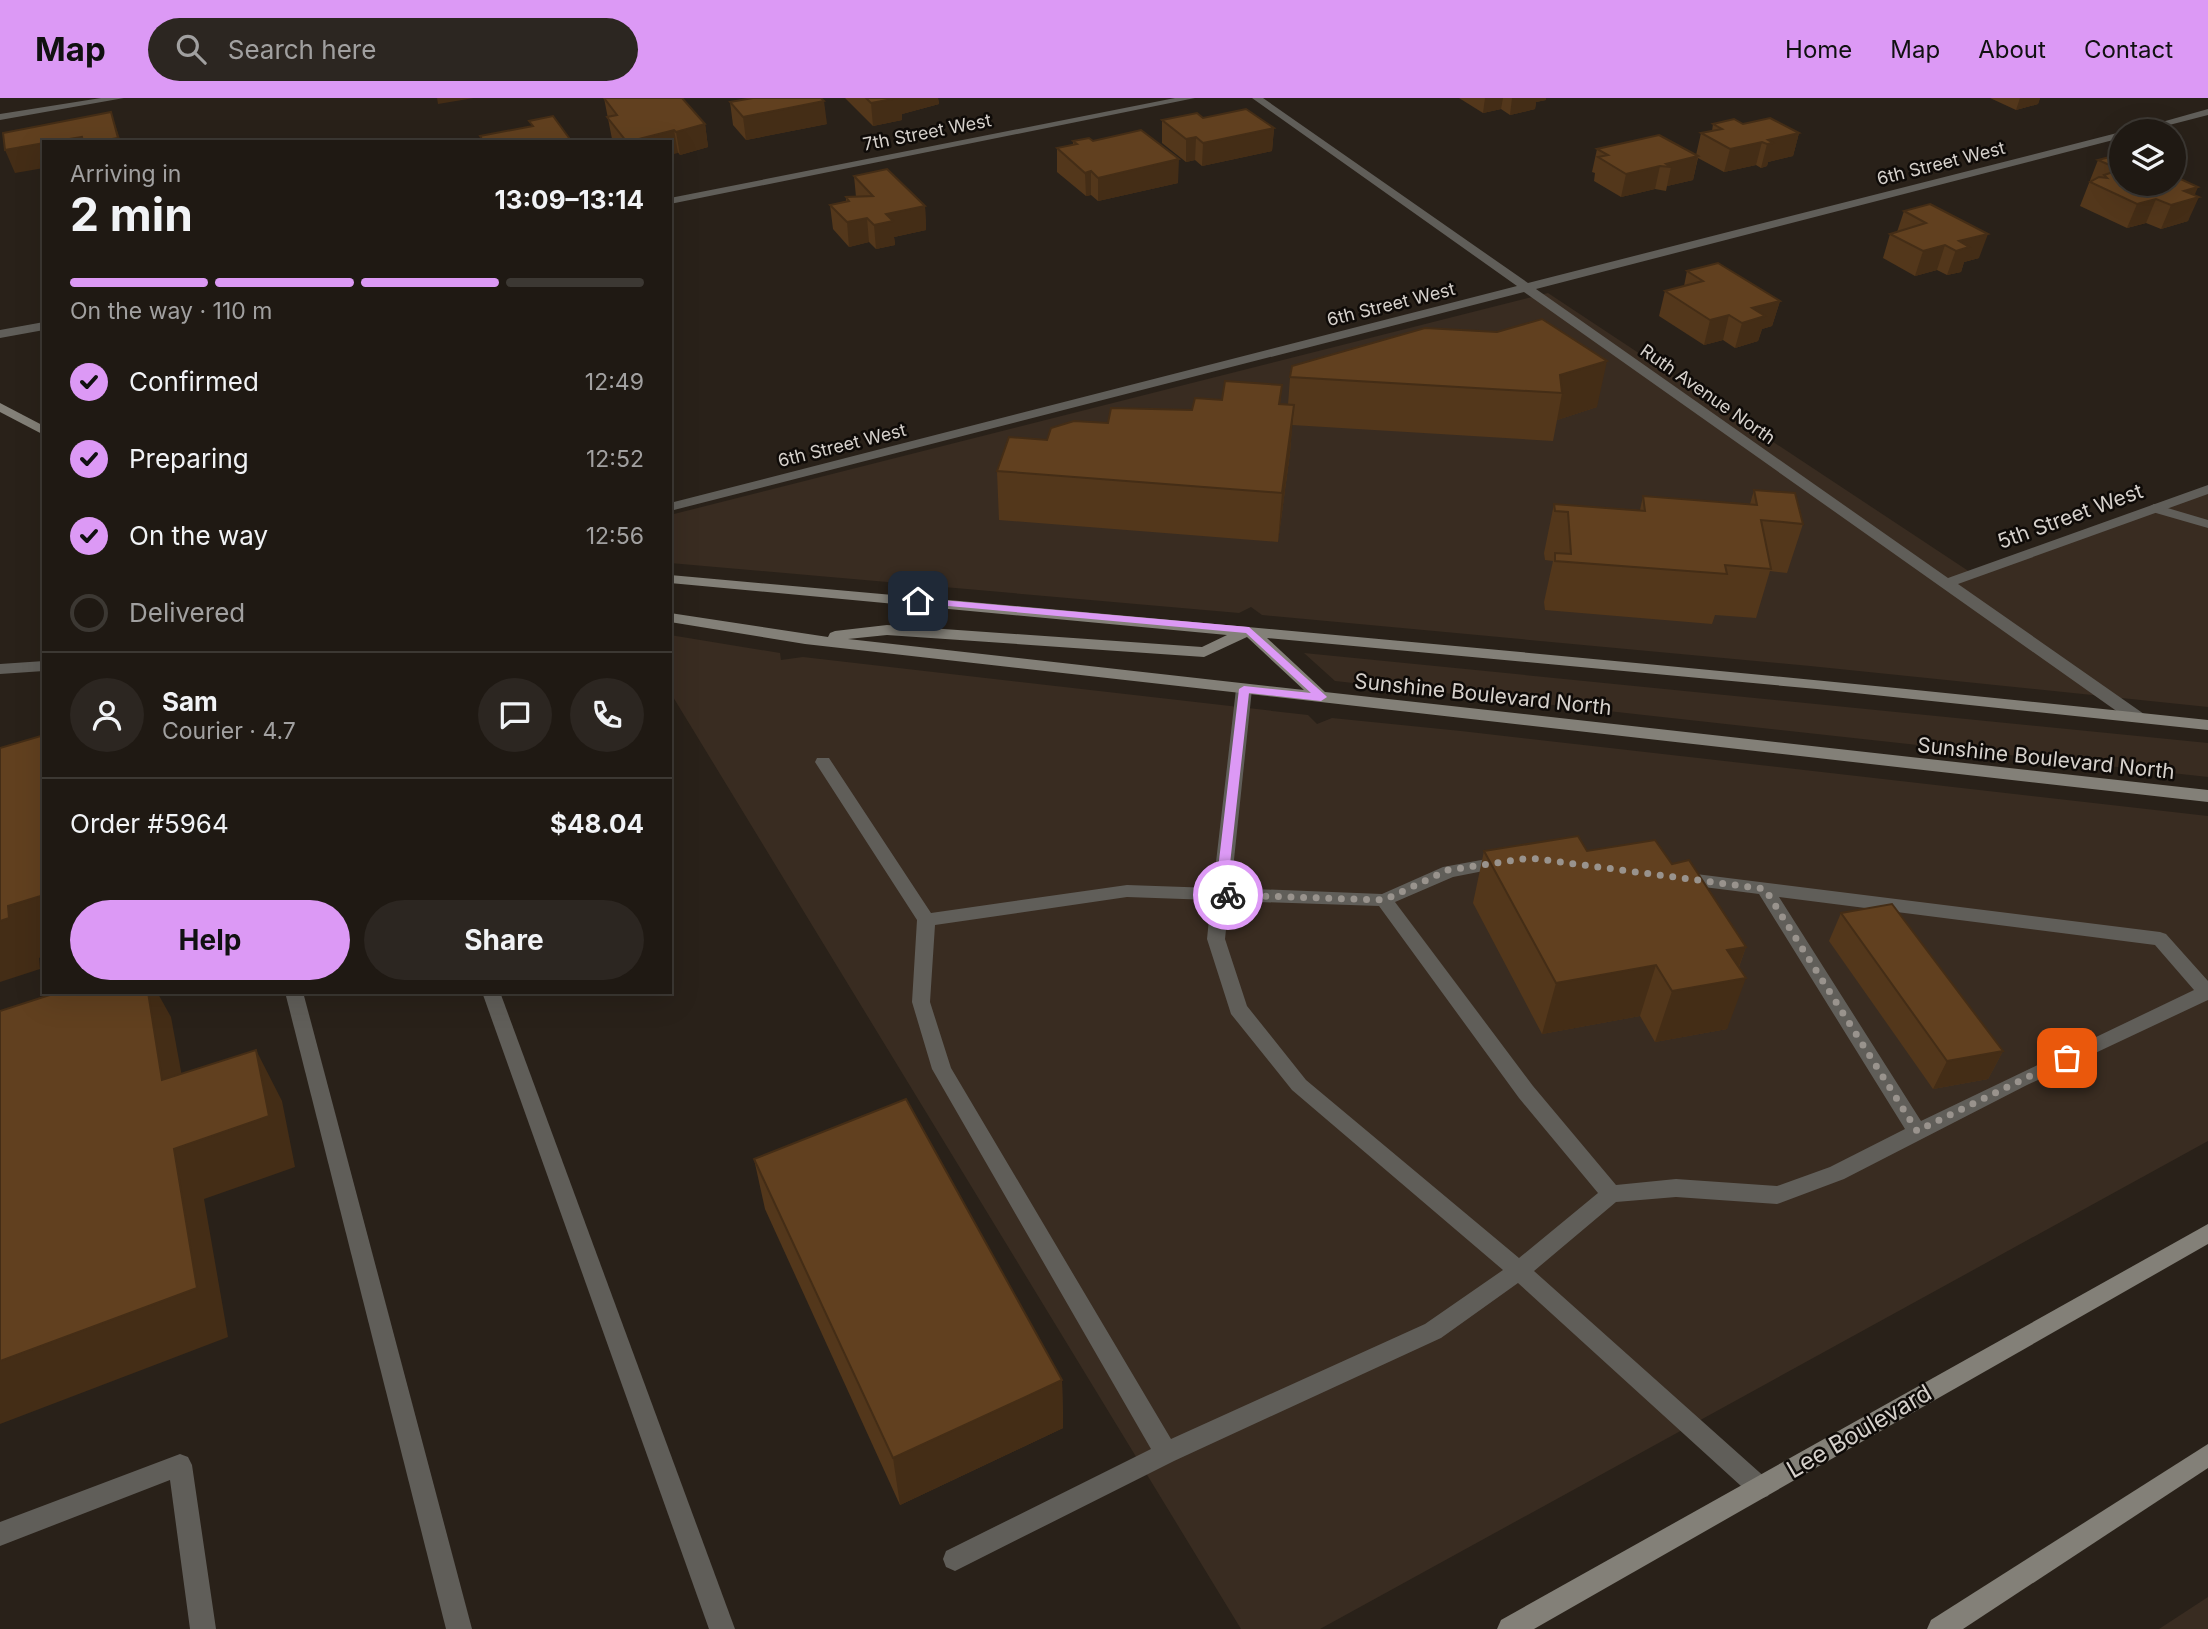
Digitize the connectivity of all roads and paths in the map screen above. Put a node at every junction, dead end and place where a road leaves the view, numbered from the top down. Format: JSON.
{"nodes":[{"id":1,"x":119,"y":98,"type":"edge"},
{"id":2,"x":1190,"y":98,"type":"edge"},
{"id":3,"x":1257,"y":98,"type":"edge"},
{"id":4,"x":2208,"y":113,"type":"edge"},
{"id":5,"x":0,"y":117,"type":"edge"},
{"id":6,"x":2184,"y":119,"type":"edge"},
{"id":7,"x":2109,"y":138,"type":"edge"},
{"id":8,"x":672,"y":201,"type":"edge"},
{"id":9,"x":1526,"y":288,"type":"junction"},
{"id":10,"x":42,"y":326,"type":"edge"},
{"id":11,"x":0,"y":334,"type":"edge"},
{"id":12,"x":0,"y":407,"type":"edge"},
{"id":13,"x":42,"y":430,"type":"edge"},
{"id":14,"x":2208,"y":489,"type":"edge"},
{"id":15,"x":672,"y":506,"type":"edge"},
{"id":16,"x":2154,"y":508,"type":"junction"},
{"id":17,"x":2208,"y":524,"type":"edge"},
{"id":18,"x":672,"y":579,"type":"edge"},
{"id":19,"x":1947,"y":583,"type":"junction"},
{"id":20,"x":672,"y":617,"type":"edge"},
{"id":21,"x":1249,"y":630,"type":"junction"},
{"id":22,"x":805,"y":639,"type":"junction"},
{"id":23,"x":42,"y":666,"type":"edge"},
{"id":24,"x":0,"y":669,"type":"edge"},
{"id":25,"x":1244,"y":689,"type":"junction"},
{"id":26,"x":1321,"y":697,"type":"junction"},
{"id":27,"x":2138,"y":718,"type":"junction"},
{"id":28,"x":2208,"y":725,"type":"edge"},
{"id":29,"x":823,"y":762,"type":"dead end"},
{"id":30,"x":2208,"y":796,"type":"edge"},
{"id":31,"x":1517,"y":860,"type":"edge"},
{"id":32,"x":1654,"y":874,"type":"edge"},
{"id":33,"x":1765,"y":889,"type":"junction"},
{"id":34,"x":1221,"y":895,"type":"junction"},
{"id":35,"x":1384,"y":900,"type":"junction"},
{"id":36,"x":926,"y":920,"type":"junction"},
{"id":37,"x":295,"y":994,"type":"edge"},
{"id":38,"x":492,"y":994,"type":"edge"},
{"id":39,"x":1917,"y":1131,"type":"junction"},
{"id":40,"x":1611,"y":1194,"type":"junction"},
{"id":41,"x":2208,"y":1233,"type":"edge"},
{"id":42,"x":1518,"y":1271,"type":"junction"},
{"id":43,"x":1166,"y":1453,"type":"junction"},
{"id":44,"x":2208,"y":1455,"type":"edge"},
{"id":45,"x":1760,"y":1488,"type":"junction"},
{"id":46,"x":0,"y":1534,"type":"edge"},
{"id":47,"x":955,"y":1559,"type":"dead end"},
{"id":48,"x":202,"y":1629,"type":"edge"},
{"id":49,"x":459,"y":1629,"type":"edge"},
{"id":50,"x":722,"y":1629,"type":"edge"},
{"id":51,"x":1510,"y":1629,"type":"edge"},
{"id":52,"x":1940,"y":1629,"type":"edge"}],
"edges":[{"from":1,"to":5,"type":"street"},
{"from":2,"to":8,"type":"street","name":"7th Street West"},
{"from":3,"to":9,"type":"street","name":"Ruth Avenue North"},
{"from":4,"to":6,"type":"street"},
{"from":7,"to":9,"type":"street","name":"6th Street West"},
{"from":9,"to":15,"type":"street","name":"6th Street West"},
{"from":9,"to":19,"type":"street","name":"Ruth Avenue North"},
{"from":10,"to":11,"type":"street"},
{"from":12,"to":13,"type":"street"},
{"from":14,"to":16,"type":"street","name":"5th Street West"},
{"from":16,"to":17,"type":"street"},
{"from":16,"to":19,"type":"street","name":"5th Street West"},
{"from":18,"to":21,"type":"street","name":"Sunshine Boulevard North"},
{"from":19,"to":27,"type":"street","name":"Ruth Avenue North"},
{"from":20,"to":22,"type":"street","name":"Sunshine Boulevard North"},
{"from":21,"to":22,"type":"street"},
{"from":21,"to":26,"type":"street"},
{"from":21,"to":27,"type":"street","name":"Sunshine Boulevard North"},
{"from":22,"to":25,"type":"street","name":"Sunshine Boulevard North"},
{"from":23,"to":24,"type":"street"},
{"from":25,"to":26,"type":"street","name":"Sunshine Boulevard North"},
{"from":25,"to":34,"type":"street"},
{"from":26,"to":30,"type":"street","name":"Sunshine Boulevard North"},
{"from":27,"to":28,"type":"street","name":"Sunshine Boulevard North"},
{"from":29,"to":36,"type":"street"},
{"from":31,"to":35,"type":"street"},
{"from":32,"to":33,"type":"street"},
{"from":33,"to":39,"type":"street"},
{"from":33,"to":39,"type":"street"},
{"from":34,"to":35,"type":"street"},
{"from":34,"to":36,"type":"street"},
{"from":34,"to":42,"type":"street"},
{"from":35,"to":40,"type":"street"},
{"from":36,"to":43,"type":"street"},
{"from":37,"to":49,"type":"street"},
{"from":38,"to":50,"type":"street"},
{"from":39,"to":40,"type":"street"},
{"from":40,"to":42,"type":"street"},
{"from":41,"to":45,"type":"street","name":"Lee Boulevard"},
{"from":42,"to":43,"type":"street"},
{"from":42,"to":45,"type":"street"},
{"from":43,"to":47,"type":"street"},
{"from":44,"to":52,"type":"street"},
{"from":45,"to":51,"type":"street","name":"Lee Boulevard"},
{"from":46,"to":48,"type":"street"}]}
